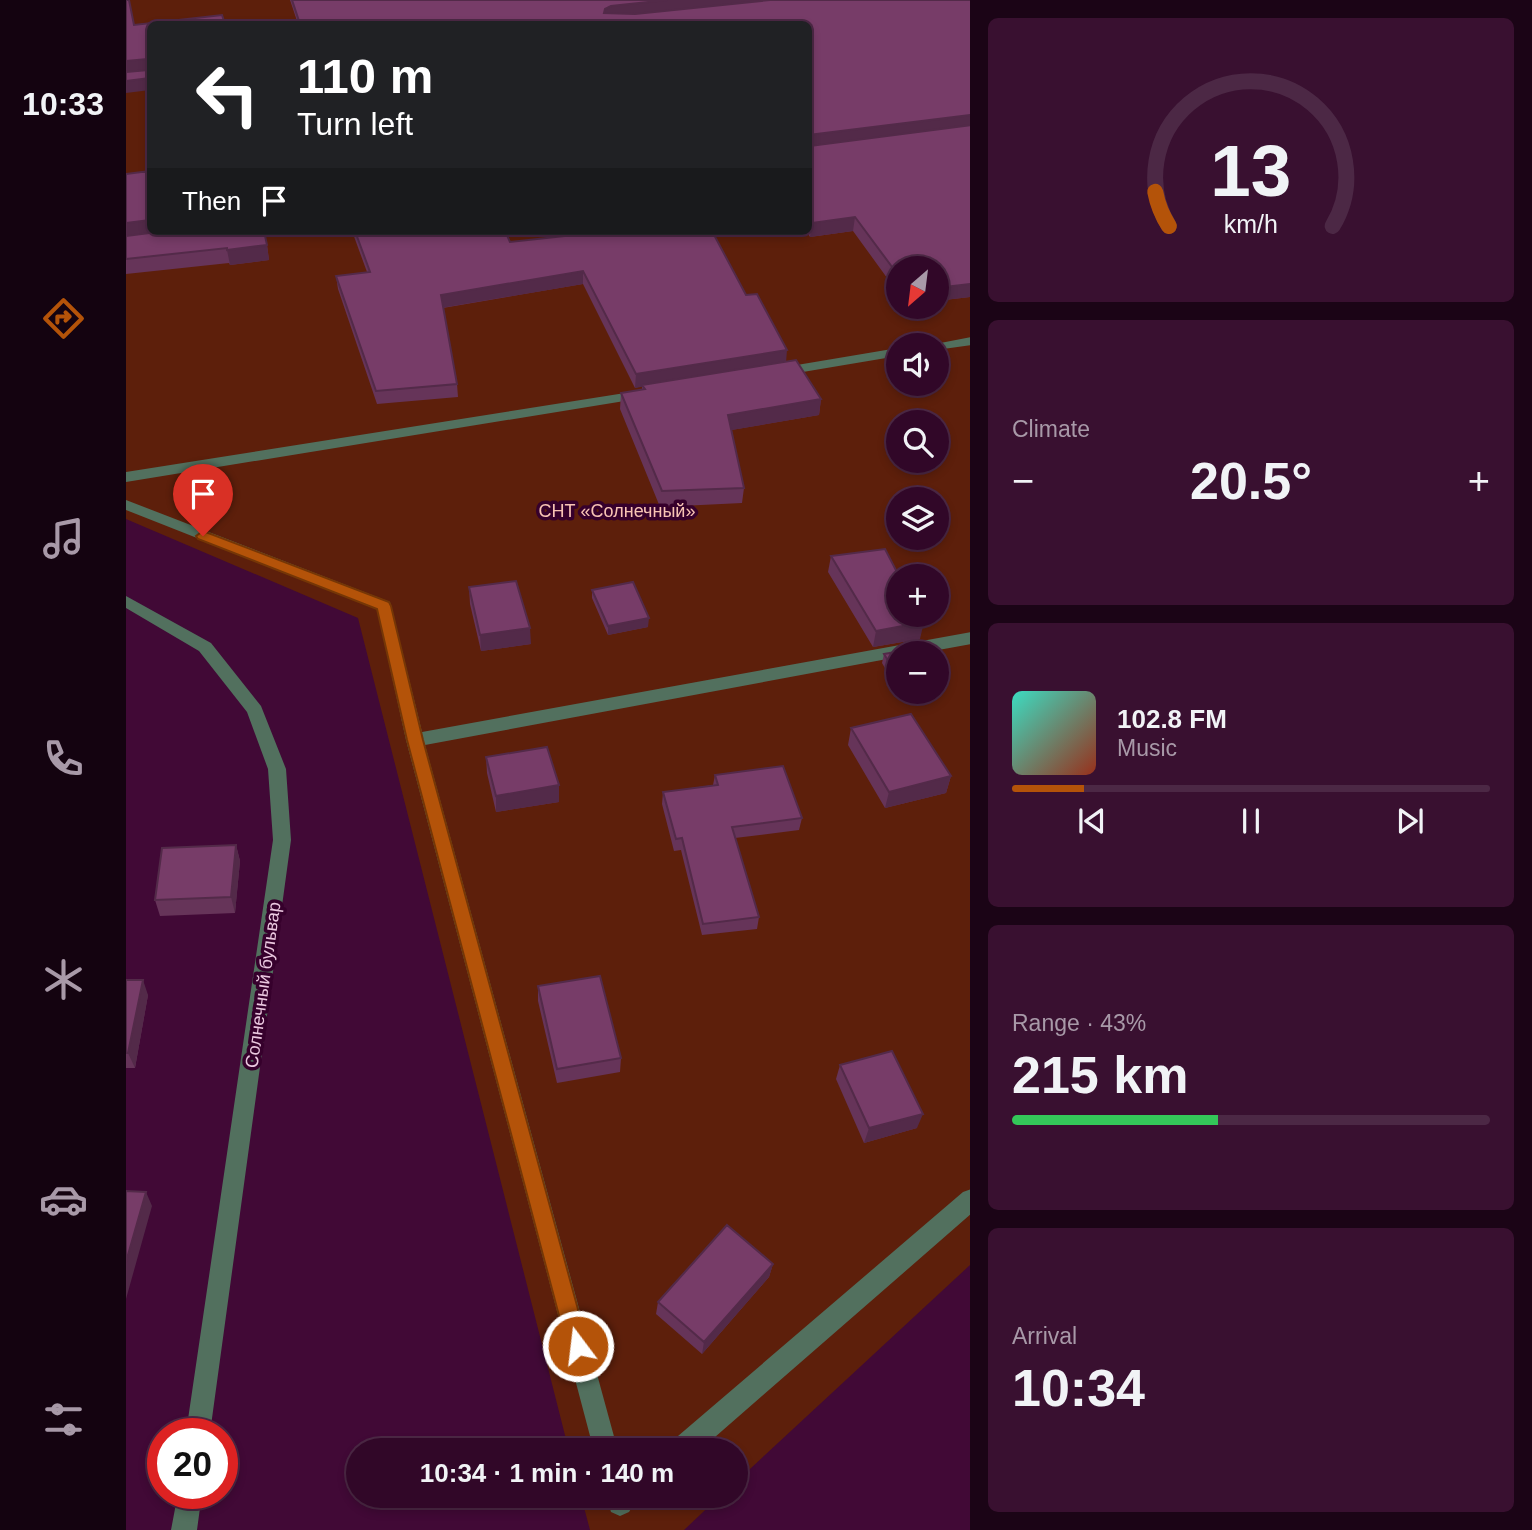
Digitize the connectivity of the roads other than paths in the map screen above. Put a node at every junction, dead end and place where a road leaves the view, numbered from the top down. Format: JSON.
{"nodes":[{"id":1,"x":970,"y":341,"type":"edge"},
{"id":2,"x":949,"y":344,"type":"edge"},
{"id":3,"x":886,"y":354,"type":"edge"},
{"id":4,"x":760,"y":375,"type":"edge"},
{"id":5,"x":663,"y":390,"type":"edge"},
{"id":6,"x":126,"y":478,"type":"edge"},
{"id":7,"x":126,"y":505,"type":"edge"},
{"id":8,"x":126,"y":601,"type":"edge"},
{"id":9,"x":970,"y":638,"type":"edge"},
{"id":10,"x":415,"y":740,"type":"junction"},
{"id":11,"x":970,"y":1199,"type":"edge"},
{"id":12,"x":200,"y":1418,"type":"edge"},
{"id":13,"x":603,"y":1438,"type":"edge"},
{"id":14,"x":695,"y":1438,"type":"edge"},
{"id":15,"x":187,"y":1509,"type":"edge"},
{"id":16,"x":184,"y":1530,"type":"edge"}],
"edges":[{"from":1,"to":2,"type":"street"},
{"from":3,"to":4,"type":"street"},
{"from":5,"to":6,"type":"street"},
{"from":7,"to":10,"type":"street"},
{"from":8,"to":12,"type":"street","name":"Солнечный бульвар"},
{"from":9,"to":10,"type":"street"},
{"from":10,"to":13,"type":"street"},
{"from":11,"to":14,"type":"street"},
{"from":15,"to":16,"type":"street"}]}
